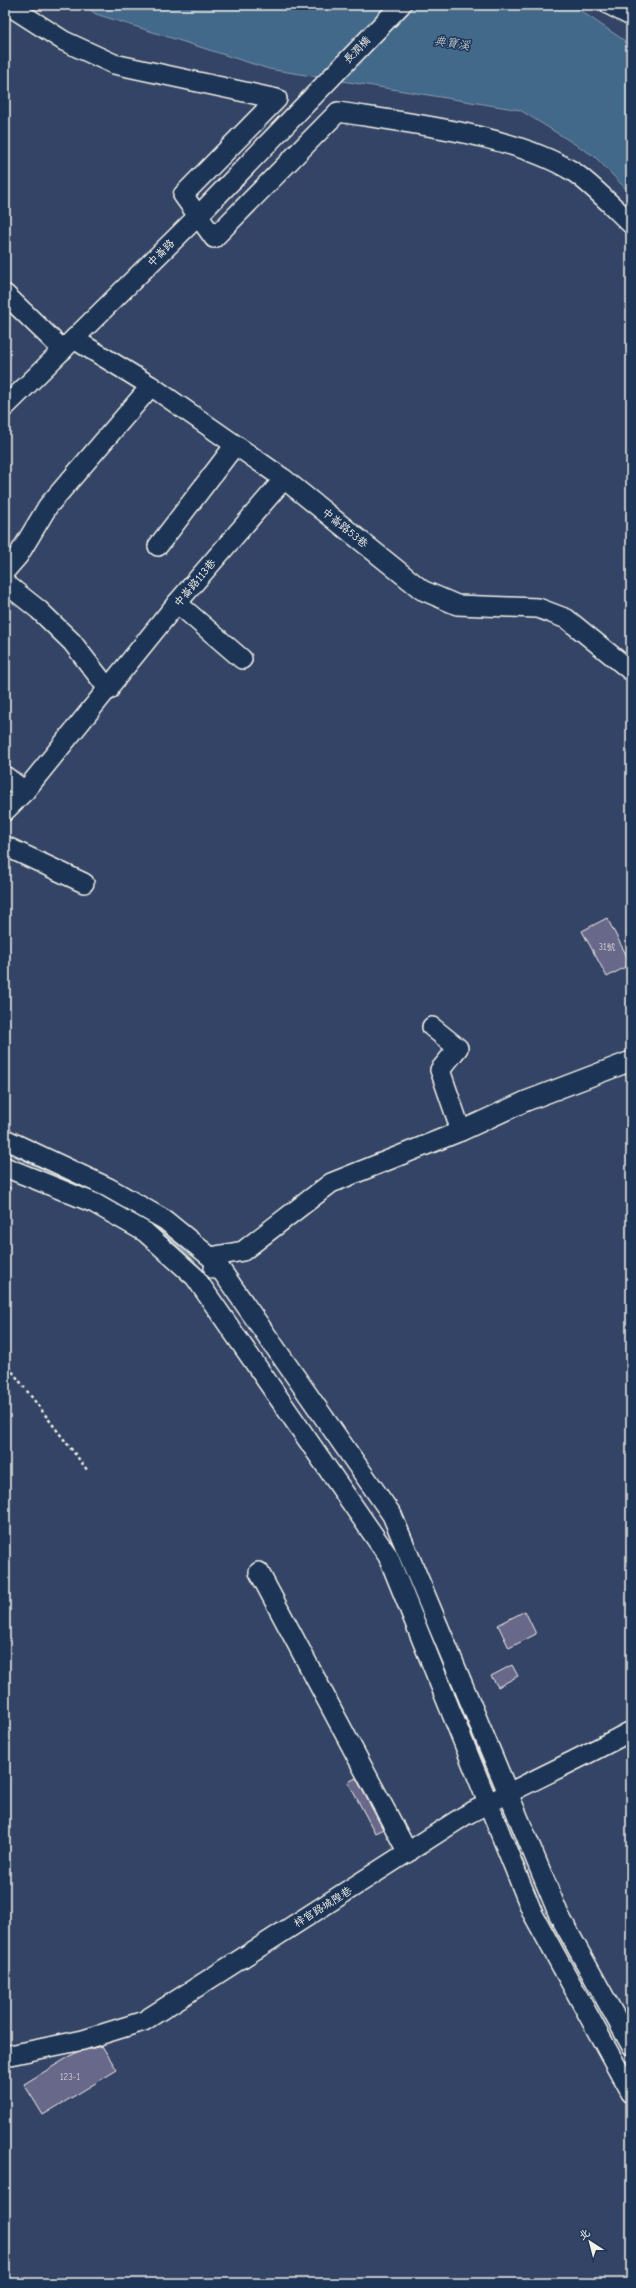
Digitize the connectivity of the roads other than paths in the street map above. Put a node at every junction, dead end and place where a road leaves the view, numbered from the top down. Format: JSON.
{"nodes":[{"id":1,"x":8,"y":5,"type":"edge"},
{"id":2,"x":401,"y":5,"type":"edge"},
{"id":3,"x":610,"y":5,"type":"edge"},
{"id":4,"x":631,"y":16,"type":"edge"},
{"id":5,"x":313,"y":95,"type":"joint"},
{"id":6,"x":198,"y":216,"type":"junction"},
{"id":7,"x":631,"y":224,"type":"edge"},
{"id":8,"x":5,"y":294,"type":"edge"},
{"id":9,"x":68,"y":344,"type":"junction"},
{"id":10,"x":151,"y":386,"type":"junction"},
{"id":11,"x":5,"y":407,"type":"edge"},
{"id":12,"x":235,"y":445,"type":"junction"},
{"id":13,"x":284,"y":479,"type":"junction"},
{"id":14,"x":158,"y":546,"type":"dead end"},
{"id":15,"x":5,"y":571,"type":"edge"},
{"id":16,"x":5,"y":583,"type":"edge"},
{"id":17,"x":177,"y":603,"type":"junction"},
{"id":18,"x":242,"y":659,"type":"dead end"},
{"id":19,"x":631,"y":671,"type":"edge"},
{"id":20,"x":109,"y":690,"type":"junction"},
{"id":21,"x":5,"y":776,"type":"edge"},
{"id":22,"x":25,"y":791,"type":"junction"},
{"id":23,"x":5,"y":811,"type":"edge"},
{"id":24,"x":5,"y":846,"type":"edge"},
{"id":25,"x":84,"y":883,"type":"dead end"},
{"id":26,"x":432,"y":1026,"type":"dead end"},
{"id":27,"x":631,"y":1061,"type":"edge"},
{"id":28,"x":461,"y":1131,"type":"junction"},
{"id":29,"x":5,"y":1139,"type":"edge"},
{"id":30,"x":5,"y":1168,"type":"edge"},
{"id":31,"x":207,"y":1271,"type":"junction"},
{"id":32,"x":381,"y":1522,"type":"junction"},
{"id":33,"x":259,"y":1572,"type":"dead end"},
{"id":34,"x":631,"y":1731,"type":"edge"},
{"id":35,"x":509,"y":1791,"type":"junction"},
{"id":36,"x":488,"y":1803,"type":"junction"},
{"id":37,"x":408,"y":1853,"type":"junction"},
{"id":38,"x":631,"y":2045,"type":"edge"},
{"id":39,"x":5,"y":2056,"type":"edge"},
{"id":40,"x":631,"y":2093,"type":"edge"}],
"edges":[{"from":1,"to":6,"type":"street"},
{"from":2,"to":5,"type":"street","name":"長潤橋"},
{"from":3,"to":4,"type":"street"},
{"from":5,"to":6,"type":"street","name":"中崙路"},
{"from":6,"to":7,"type":"street"},
{"from":6,"to":9,"type":"street","name":"中崙路"},
{"from":8,"to":9,"type":"street","name":"中崙路53巷"},
{"from":9,"to":10,"type":"street","name":"中崙路53巷"},
{"from":9,"to":11,"type":"street","name":"中崙路"},
{"from":10,"to":12,"type":"street","name":"中崙路53巷"},
{"from":10,"to":15,"type":"street"},
{"from":12,"to":13,"type":"street","name":"中崙路53巷"},
{"from":12,"to":14,"type":"street"},
{"from":13,"to":17,"type":"street","name":"中崙路113巷"},
{"from":13,"to":19,"type":"street","name":"中崙路53巷"},
{"from":16,"to":20,"type":"street"},
{"from":17,"to":18,"type":"street"},
{"from":17,"to":20,"type":"street","name":"中崙路113巷"},
{"from":20,"to":22,"type":"street","name":"中崙路113巷"},
{"from":21,"to":22,"type":"street"},
{"from":22,"to":23,"type":"street","name":"中崙路113巷"},
{"from":24,"to":25,"type":"street"},
{"from":26,"to":28,"type":"street"},
{"from":27,"to":28,"type":"street"},
{"from":28,"to":31,"type":"street"},
{"from":29,"to":31,"type":"street"},
{"from":30,"to":31,"type":"street"},
{"from":31,"to":32,"type":"street"},
{"from":31,"to":32,"type":"street"},
{"from":32,"to":35,"type":"street"},
{"from":32,"to":36,"type":"street"},
{"from":33,"to":37,"type":"street"},
{"from":34,"to":35,"type":"street","name":"梓官路城隍巷"},
{"from":35,"to":36,"type":"street","name":"梓官路城隍巷"},
{"from":35,"to":38,"type":"street"},
{"from":36,"to":37,"type":"street","name":"梓官路城隍巷"},
{"from":36,"to":40,"type":"street"},
{"from":37,"to":39,"type":"street","name":"梓官路城隍巷"}]}
